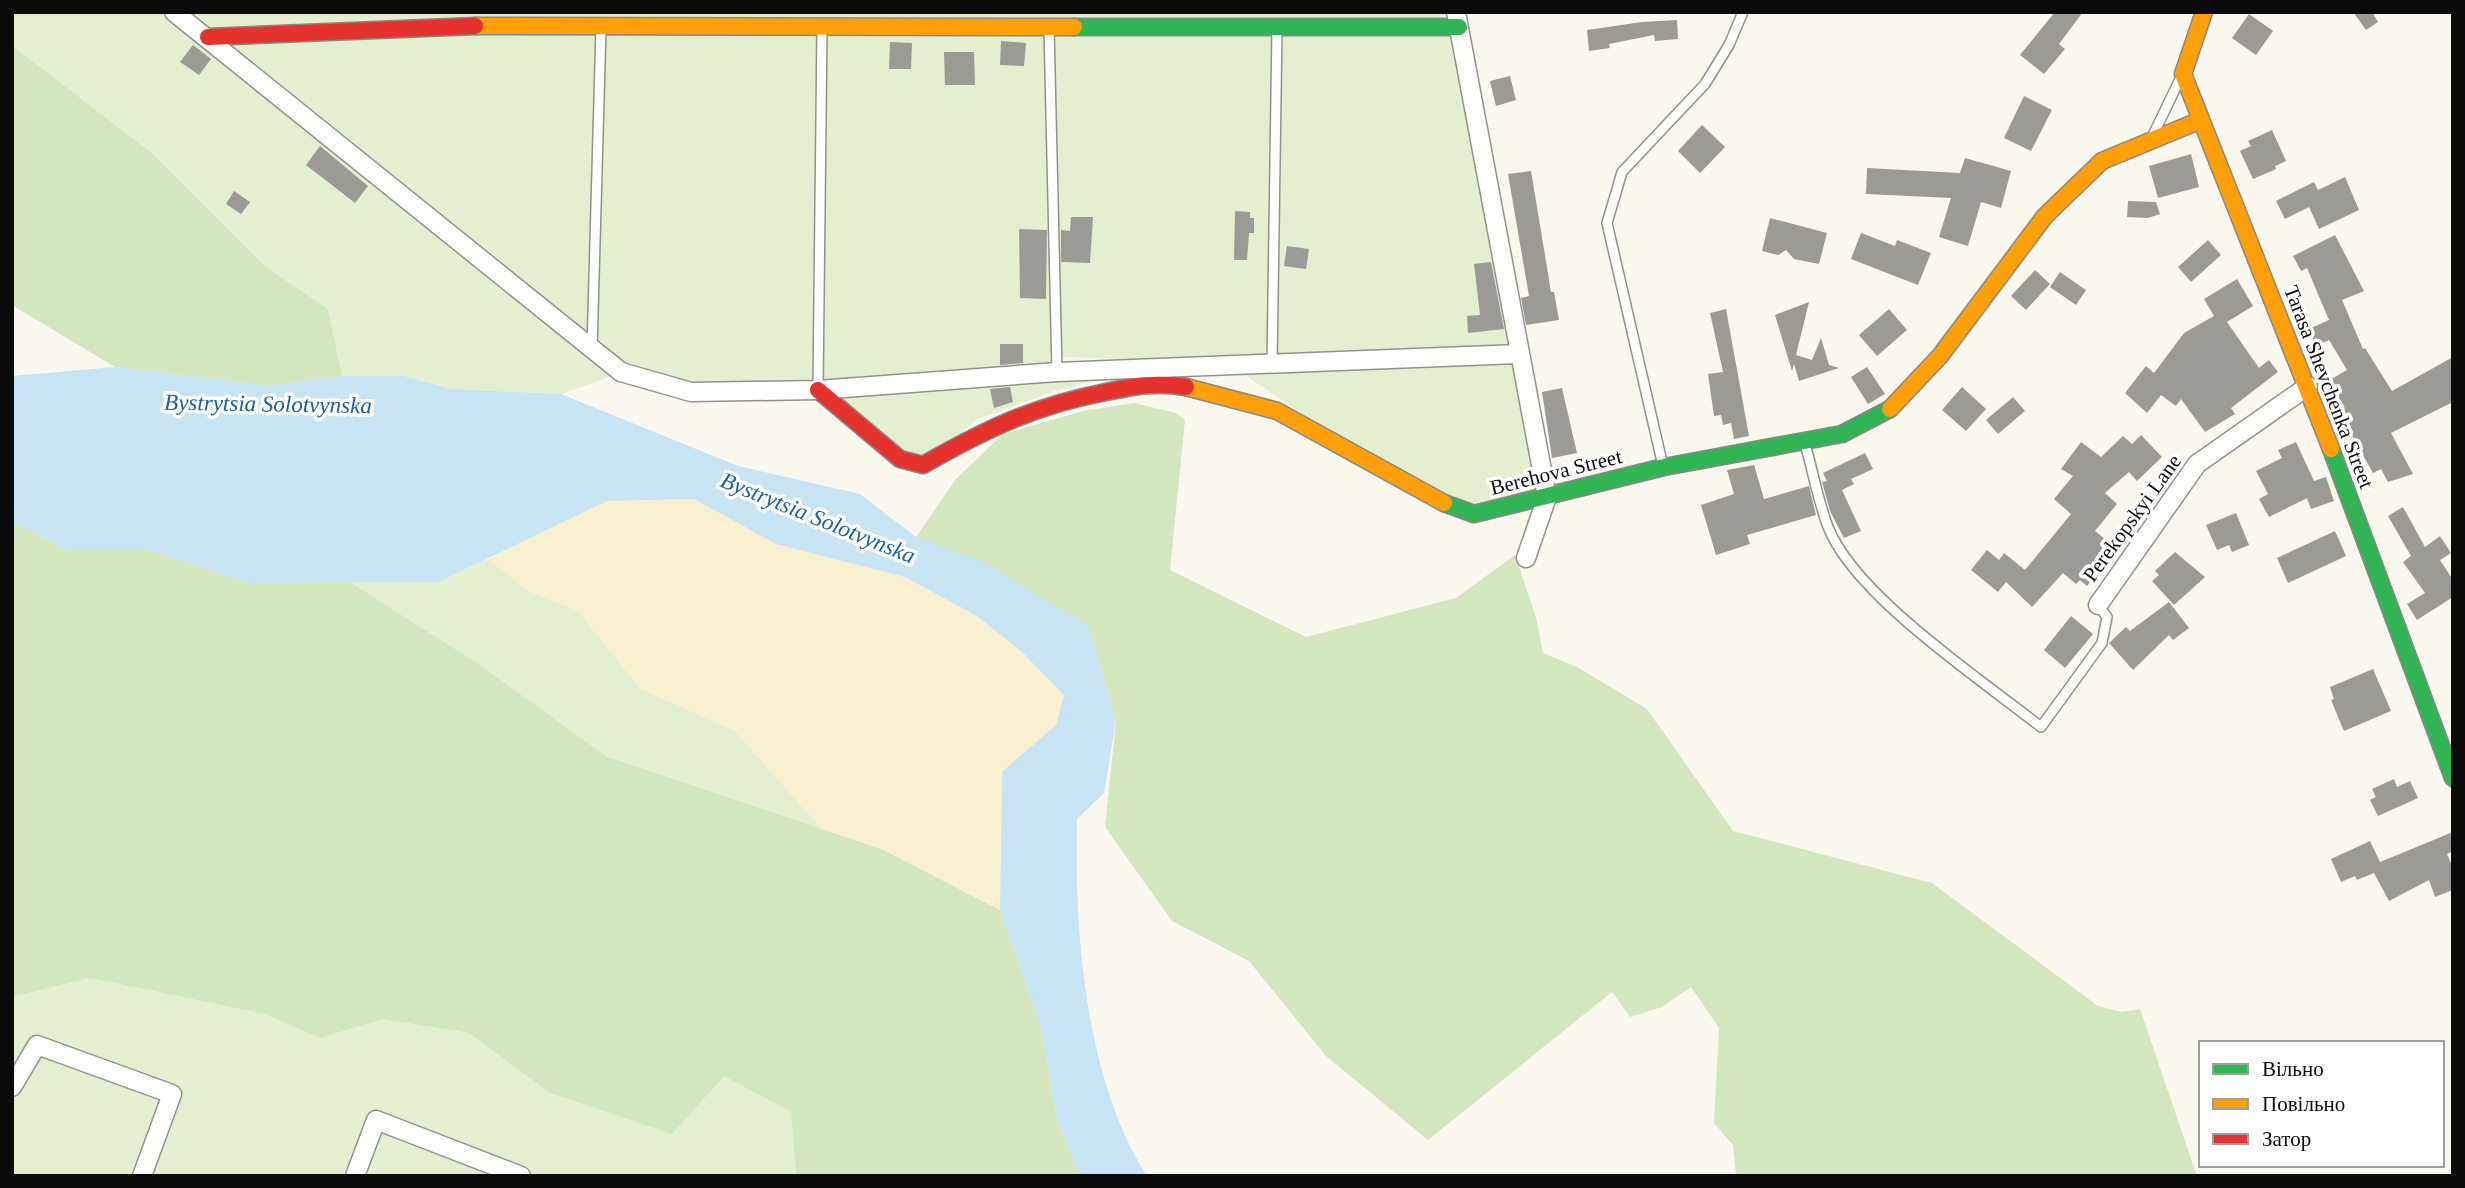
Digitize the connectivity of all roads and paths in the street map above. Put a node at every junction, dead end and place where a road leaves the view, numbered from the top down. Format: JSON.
{"nodes":[{"id":1,"x":175,"y":12,"type":"edge"},
{"id":2,"x":1743,"y":12,"type":"edge"},
{"id":3,"x":2203,"y":12,"type":"edge"},
{"id":4,"x":1458,"y":17,"type":"edge"},
{"id":5,"x":601,"y":26,"type":"junction"},
{"id":6,"x":822,"y":26,"type":"junction"},
{"id":7,"x":1049,"y":26,"type":"junction"},
{"id":8,"x":1277,"y":26,"type":"junction"},
{"id":9,"x":208,"y":37,"type":"junction"},
{"id":10,"x":2183,"y":74,"type":"junction"},
{"id":11,"x":2201,"y":120,"type":"junction"},
{"id":12,"x":2150,"y":141,"type":"junction"},
{"id":13,"x":592,"y":349,"type":"junction"},
{"id":14,"x":1518,"y":354,"type":"junction"},
{"id":15,"x":1272,"y":364,"type":"junction"},
{"id":16,"x":1056,"y":372,"type":"junction"},
{"id":17,"x":2308,"y":386,"type":"junction"},
{"id":18,"x":818,"y":390,"type":"junction"},
{"id":19,"x":1804,"y":441,"type":"junction"},
{"id":20,"x":1664,"y":467,"type":"junction"},
{"id":21,"x":1547,"y":497,"type":"junction"},
{"id":22,"x":1526,"y":558,"type":"dead end"},
{"id":23,"x":2098,"y":605,"type":"joint"},
{"id":24,"x":2453,"y":778,"type":"edge"},
{"id":25,"x":12,"y":1087,"type":"edge"},
{"id":26,"x":142,"y":1176,"type":"edge"},
{"id":27,"x":355,"y":1176,"type":"edge"},
{"id":28,"x":521,"y":1176,"type":"edge"}],
"edges":[{"from":1,"to":9,"type":"street"},
{"from":2,"to":20,"type":"lane"},
{"from":3,"to":10,"type":"street"},
{"from":4,"to":8,"type":"street"},
{"from":4,"to":14,"type":"street"},
{"from":5,"to":6,"type":"street"},
{"from":5,"to":9,"type":"street"},
{"from":5,"to":13,"type":"lane"},
{"from":6,"to":7,"type":"street"},
{"from":6,"to":18,"type":"lane"},
{"from":7,"to":8,"type":"street"},
{"from":7,"to":16,"type":"lane"},
{"from":8,"to":15,"type":"lane"},
{"from":9,"to":13,"type":"street"},
{"from":10,"to":11,"type":"street","name":"Tarasa Shevchenka Street"},
{"from":10,"to":12,"type":"lane"},
{"from":11,"to":12,"type":"street","name":"Berehova Street"},
{"from":11,"to":17,"type":"street","name":"Tarasa Shevchenka Street"},
{"from":12,"to":19,"type":"street","name":"Berehova Street"},
{"from":13,"to":18,"type":"street"},
{"from":14,"to":15,"type":"street"},
{"from":14,"to":21,"type":"street"},
{"from":15,"to":16,"type":"street"},
{"from":16,"to":18,"type":"street"},
{"from":17,"to":23,"type":"street","name":"Perekopskyi Lane"},
{"from":17,"to":24,"type":"street","name":"Tarasa Shevchenka Street"},
{"from":18,"to":21,"type":"street","name":"Berehova Street"},
{"from":19,"to":20,"type":"street","name":"Berehova Street"},
{"from":19,"to":23,"type":"lane"},
{"from":20,"to":21,"type":"street","name":"Berehova Street"},
{"from":21,"to":22,"type":"street"},
{"from":25,"to":26,"type":"street"},
{"from":27,"to":28,"type":"street"}]}
